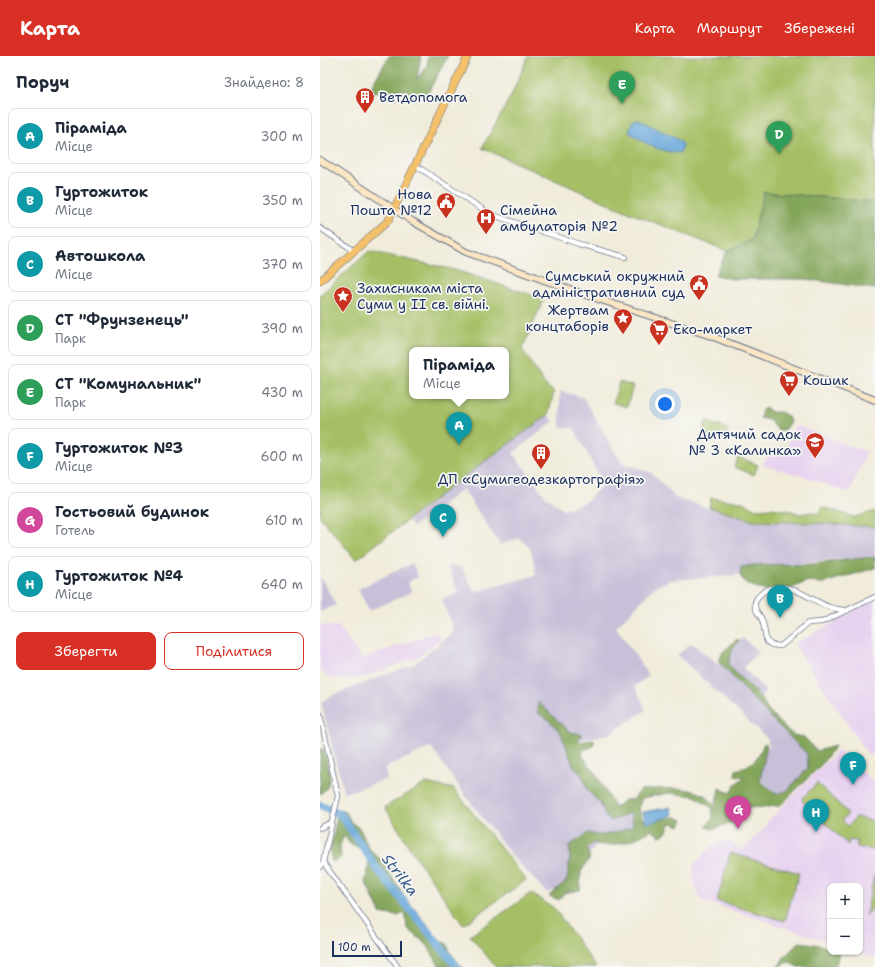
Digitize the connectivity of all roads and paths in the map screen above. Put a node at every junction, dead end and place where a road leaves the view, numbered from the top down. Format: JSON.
{"nodes":[{"id":1,"x":468,"y":56,"type":"edge"},
{"id":2,"x":320,"y":160,"type":"edge"},
{"id":3,"x":415,"y":165,"type":"junction"},
{"id":4,"x":394,"y":208,"type":"junction"},
{"id":5,"x":320,"y":228,"type":"edge"},
{"id":6,"x":353,"y":250,"type":"junction"},
{"id":7,"x":625,"y":257,"type":"dead end"},
{"id":8,"x":320,"y":281,"type":"edge"},
{"id":9,"x":875,"y":400,"type":"edge"},
{"id":10,"x":875,"y":597,"type":"edge"},
{"id":11,"x":847,"y":611,"type":"junction"},
{"id":12,"x":320,"y":714,"type":"edge"},
{"id":13,"x":332,"y":822,"type":"junction"},
{"id":14,"x":320,"y":828,"type":"edge"},
{"id":15,"x":321,"y":864,"type":"edge"},
{"id":16,"x":398,"y":967,"type":"edge"}],
"edges":[{"from":1,"to":3,"type":"main road"},
{"from":2,"to":4,"type":"main road"},
{"from":3,"to":4,"type":"main road"},
{"from":3,"to":7,"type":"street"},
{"from":4,"to":6,"type":"main road"},
{"from":4,"to":9,"type":"main road"},
{"from":5,"to":6,"type":"street"},
{"from":6,"to":8,"type":"main road"},
{"from":10,"to":11,"type":"street"},
{"from":11,"to":11,"type":"street"},
{"from":12,"to":13,"type":"street"},
{"from":13,"to":14,"type":"street"},
{"from":13,"to":15,"type":"street"},
{"from":15,"to":16,"type":"street"}]}
